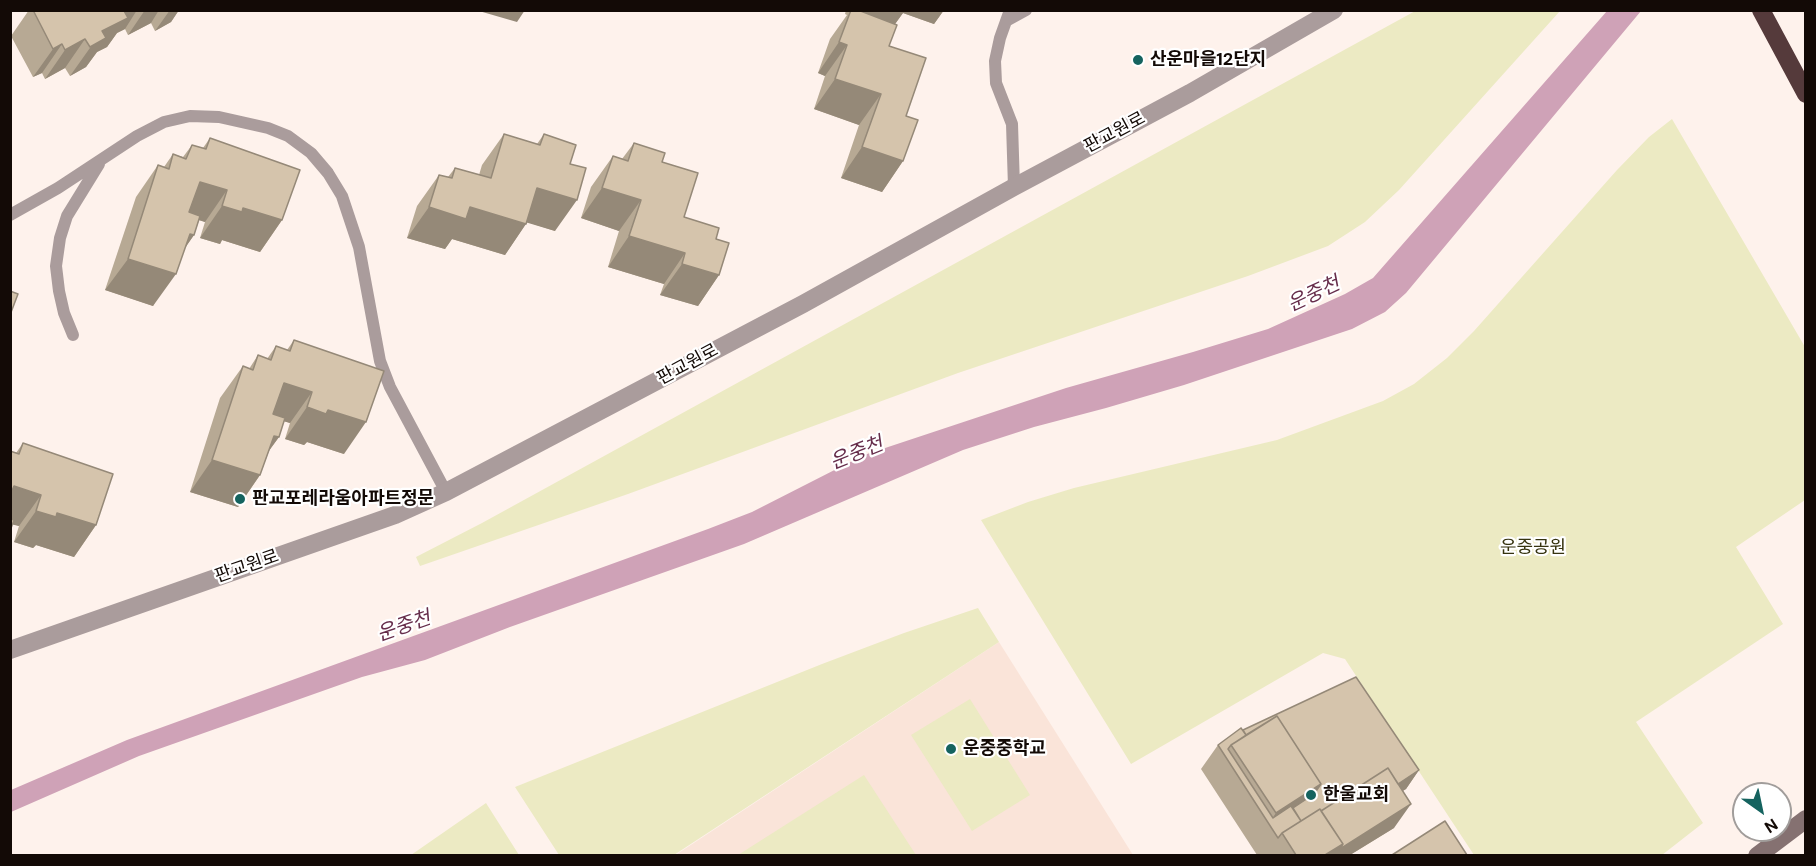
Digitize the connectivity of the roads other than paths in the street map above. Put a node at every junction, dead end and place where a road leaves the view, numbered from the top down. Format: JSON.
{"nodes":[{"id":1,"x":1026,"y":10,"type":"edge"},
{"id":2,"x":1334,"y":10,"type":"edge"},
{"id":3,"x":1761,"y":10,"type":"edge"},
{"id":4,"x":1008,"y":16,"type":"edge"},
{"id":5,"x":1806,"y":94,"type":"edge"},
{"id":6,"x":101,"y":160,"type":"junction"},
{"id":7,"x":1014,"y":187,"type":"junction"},
{"id":8,"x":10,"y":215,"type":"edge"},
{"id":9,"x":73,"y":335,"type":"dead end"},
{"id":10,"x":446,"y":492,"type":"junction"},
{"id":11,"x":10,"y":650,"type":"edge"},
{"id":12,"x":1806,"y":819,"type":"edge"},
{"id":13,"x":1757,"y":855,"type":"edge"}],
"edges":[{"from":1,"to":4,"type":"lane"},
{"from":2,"to":7,"type":"street","name":"판교원로"},
{"from":3,"to":5,"type":"highway"},
{"from":4,"to":7,"type":"lane"},
{"from":6,"to":8,"type":"lane"},
{"from":6,"to":9,"type":"lane"},
{"from":6,"to":10,"type":"lane"},
{"from":7,"to":10,"type":"street","name":"판교원로"},
{"from":10,"to":11,"type":"street","name":"판교원로"},
{"from":12,"to":13,"type":"main road"}]}
